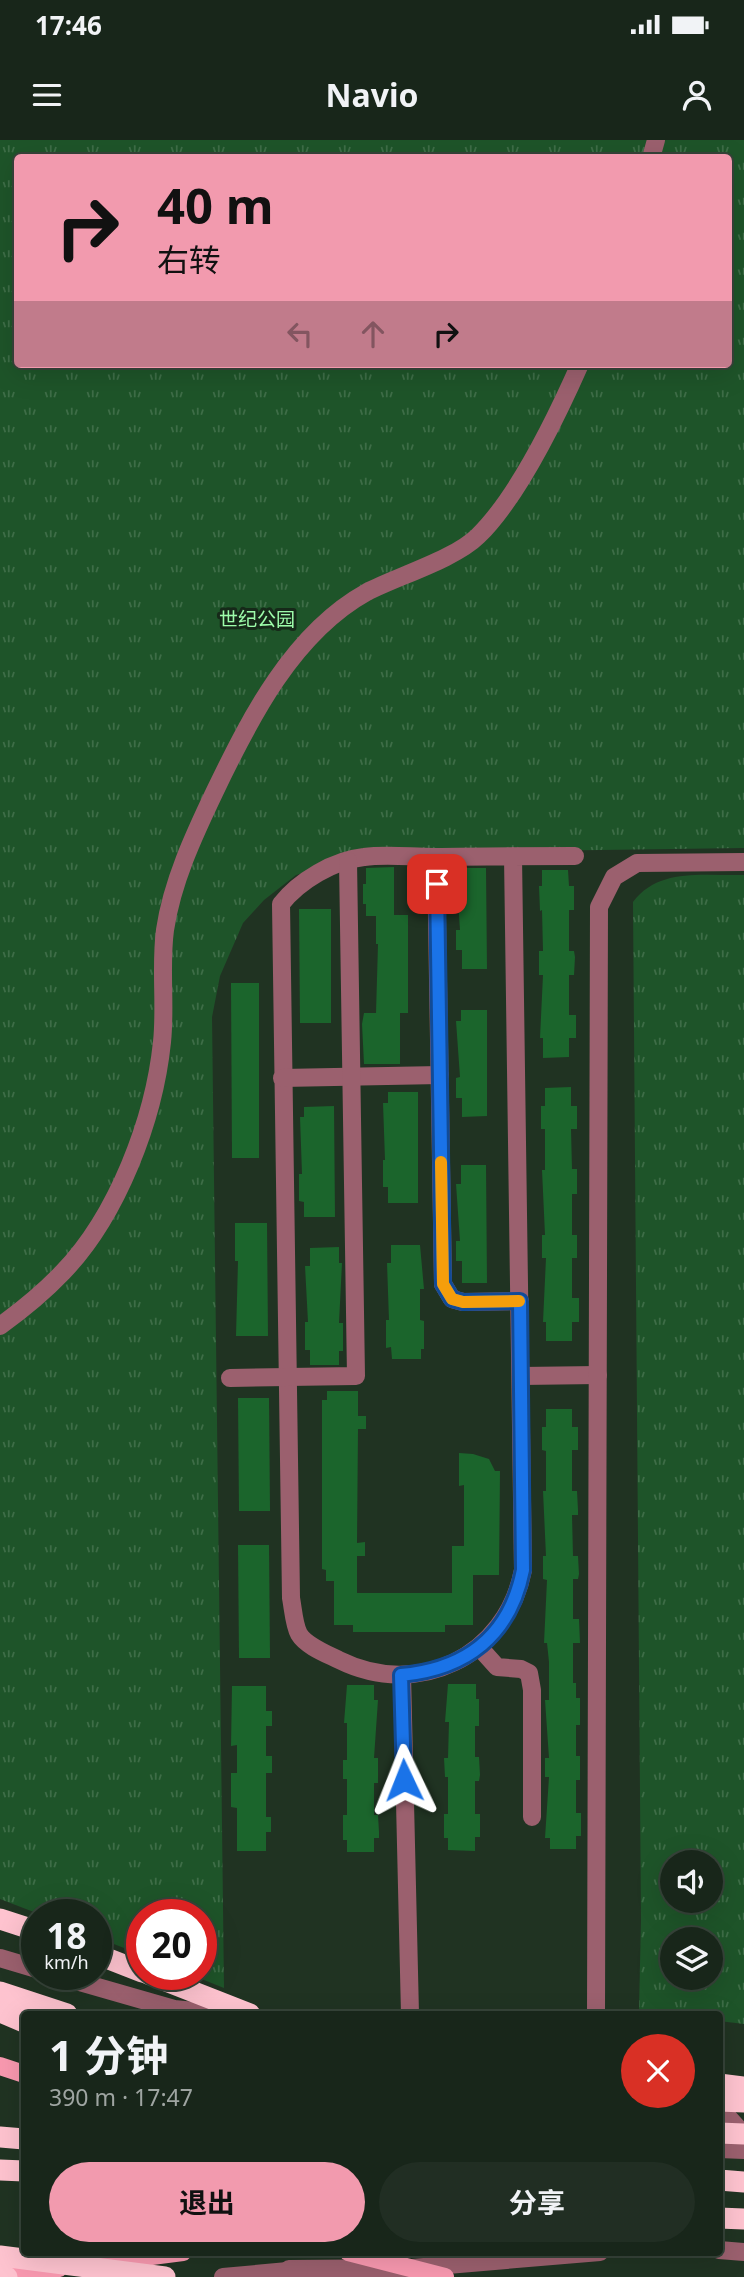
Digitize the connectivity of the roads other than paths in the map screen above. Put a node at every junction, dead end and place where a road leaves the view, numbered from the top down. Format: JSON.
{"nodes":[{"id":1,"x":578,"y":368,"type":"edge"},
{"id":2,"x":513,"y":856,"type":"junction"},
{"id":3,"x":575,"y":856,"type":"dead end"},
{"id":4,"x":436,"y":857,"type":"junction"},
{"id":5,"x":348,"y":862,"type":"junction"},
{"id":6,"x":744,"y":862,"type":"edge"},
{"id":7,"x":440,"y":1075,"type":"junction"},
{"id":8,"x":352,"y":1076,"type":"junction"},
{"id":9,"x":282,"y":1077,"type":"junction"},
{"id":10,"x":520,"y":1301,"type":"junction"},
{"id":11,"x":0,"y":1326,"type":"edge"},
{"id":12,"x":598,"y":1375,"type":"junction"},
{"id":13,"x":521,"y":1376,"type":"junction"},
{"id":14,"x":287,"y":1377,"type":"junction"},
{"id":15,"x":230,"y":1378,"type":"dead end"},
{"id":16,"x":479,"y":1647,"type":"junction"},
{"id":17,"x":401,"y":1675,"type":"junction"},
{"id":18,"x":532,"y":1817,"type":"dead end"},
{"id":19,"x":0,"y":1919,"type":"edge"},
{"id":20,"x":21,"y":1926,"type":"edge"},
{"id":21,"x":0,"y":1958,"type":"edge"},
{"id":22,"x":21,"y":1964,"type":"edge"},
{"id":23,"x":0,"y":1983,"type":"edge"},
{"id":24,"x":108,"y":1990,"type":"edge"},
{"id":25,"x":189,"y":1990,"type":"edge"},
{"id":26,"x":0,"y":1993,"type":"edge"},
{"id":27,"x":57,"y":2011,"type":"edge"},
{"id":28,"x":68,"y":2011,"type":"edge"},
{"id":29,"x":195,"y":2011,"type":"edge"},
{"id":30,"x":242,"y":2011,"type":"edge"},
{"id":31,"x":410,"y":2011,"type":"edge"},
{"id":32,"x":596,"y":2011,"type":"edge"},
{"id":33,"x":0,"y":2012,"type":"edge"},
{"id":34,"x":21,"y":2021,"type":"edge"},
{"id":35,"x":0,"y":2066,"type":"edge"},
{"id":36,"x":21,"y":2073,"type":"edge"},
{"id":37,"x":723,"y":2084,"type":"edge"},
{"id":38,"x":744,"y":2087,"type":"edge"},
{"id":39,"x":723,"y":2101,"type":"edge"},
{"id":40,"x":744,"y":2102,"type":"edge"},
{"id":41,"x":723,"y":2111,"type":"edge"},
{"id":42,"x":723,"y":2133,"type":"edge"},
{"id":43,"x":744,"y":2134,"type":"edge"},
{"id":44,"x":0,"y":2137,"type":"edge"},
{"id":45,"x":21,"y":2139,"type":"edge"},
{"id":46,"x":744,"y":2143,"type":"edge"},
{"id":47,"x":723,"y":2149,"type":"edge"},
{"id":48,"x":744,"y":2150,"type":"edge"},
{"id":49,"x":0,"y":2170,"type":"edge"},
{"id":50,"x":21,"y":2171,"type":"edge"},
{"id":51,"x":723,"y":2180,"type":"edge"},
{"id":52,"x":744,"y":2182,"type":"edge"},
{"id":53,"x":723,"y":2218,"type":"edge"},
{"id":54,"x":744,"y":2219,"type":"edge"},
{"id":55,"x":723,"y":2250,"type":"edge"},
{"id":56,"x":744,"y":2252,"type":"edge"},
{"id":57,"x":0,"y":2256,"type":"edge"},
{"id":58,"x":151,"y":2256,"type":"edge"},
{"id":59,"x":364,"y":2256,"type":"edge"},
{"id":60,"x":553,"y":2256,"type":"edge"},
{"id":61,"x":412,"y":2268,"type":"junction"},
{"id":62,"x":289,"y":2269,"type":"junction"},
{"id":63,"x":0,"y":2275,"type":"edge"},
{"id":64,"x":7,"y":2277,"type":"edge"},
{"id":65,"x":165,"y":2277,"type":"edge"},
{"id":66,"x":223,"y":2277,"type":"edge"},
{"id":67,"x":352,"y":2277,"type":"edge"},
{"id":68,"x":445,"y":2277,"type":"edge"}],
"edges":[{"from":1,"to":11,"type":"street"},
{"from":2,"to":3,"type":"street"},
{"from":2,"to":4,"type":"street"},
{"from":2,"to":10,"type":"street"},
{"from":4,"to":5,"type":"street"},
{"from":4,"to":7,"type":"street"},
{"from":5,"to":8,"type":"street"},
{"from":5,"to":9,"type":"street"},
{"from":6,"to":12,"type":"street"},
{"from":7,"to":8,"type":"street"},
{"from":7,"to":10,"type":"street"},
{"from":8,"to":9,"type":"street"},
{"from":8,"to":14,"type":"street"},
{"from":9,"to":14,"type":"street"},
{"from":10,"to":13,"type":"street"},
{"from":12,"to":13,"type":"street"},
{"from":12,"to":32,"type":"street"},
{"from":13,"to":16,"type":"street"},
{"from":14,"to":15,"type":"street"},
{"from":14,"to":17,"type":"street"},
{"from":16,"to":17,"type":"street"},
{"from":16,"to":18,"type":"street"},
{"from":17,"to":31,"type":"street"},
{"from":19,"to":20,"type":"highway"},
{"from":21,"to":22,"type":"street"},
{"from":23,"to":28,"type":"street"},
{"from":24,"to":29,"type":"street"},
{"from":25,"to":30,"type":"highway","bridge":true},
{"from":26,"to":27,"type":"highway"},
{"from":33,"to":34,"type":"highway"},
{"from":35,"to":36,"type":"main road"},
{"from":37,"to":38,"type":"highway"},
{"from":39,"to":40,"type":"highway"},
{"from":41,"to":46,"type":"street"},
{"from":42,"to":43,"type":"highway","bridge":true},
{"from":44,"to":45,"type":"highway"},
{"from":47,"to":48,"type":"street"},
{"from":49,"to":50,"type":"highway"},
{"from":51,"to":52,"type":"highway"},
{"from":53,"to":54,"type":"highway"},
{"from":55,"to":56,"type":"street"},
{"from":57,"to":65,"type":"highway","bridge":true},
{"from":58,"to":63,"type":"main road"},
{"from":59,"to":61,"type":"main road"},
{"from":60,"to":61,"type":"street"},
{"from":61,"to":62,"type":"street"},
{"from":61,"to":68,"type":"main road"},
{"from":62,"to":66,"type":"street"},
{"from":62,"to":67,"type":"street"},
{"from":63,"to":64,"type":"highway","bridge":true}]}
